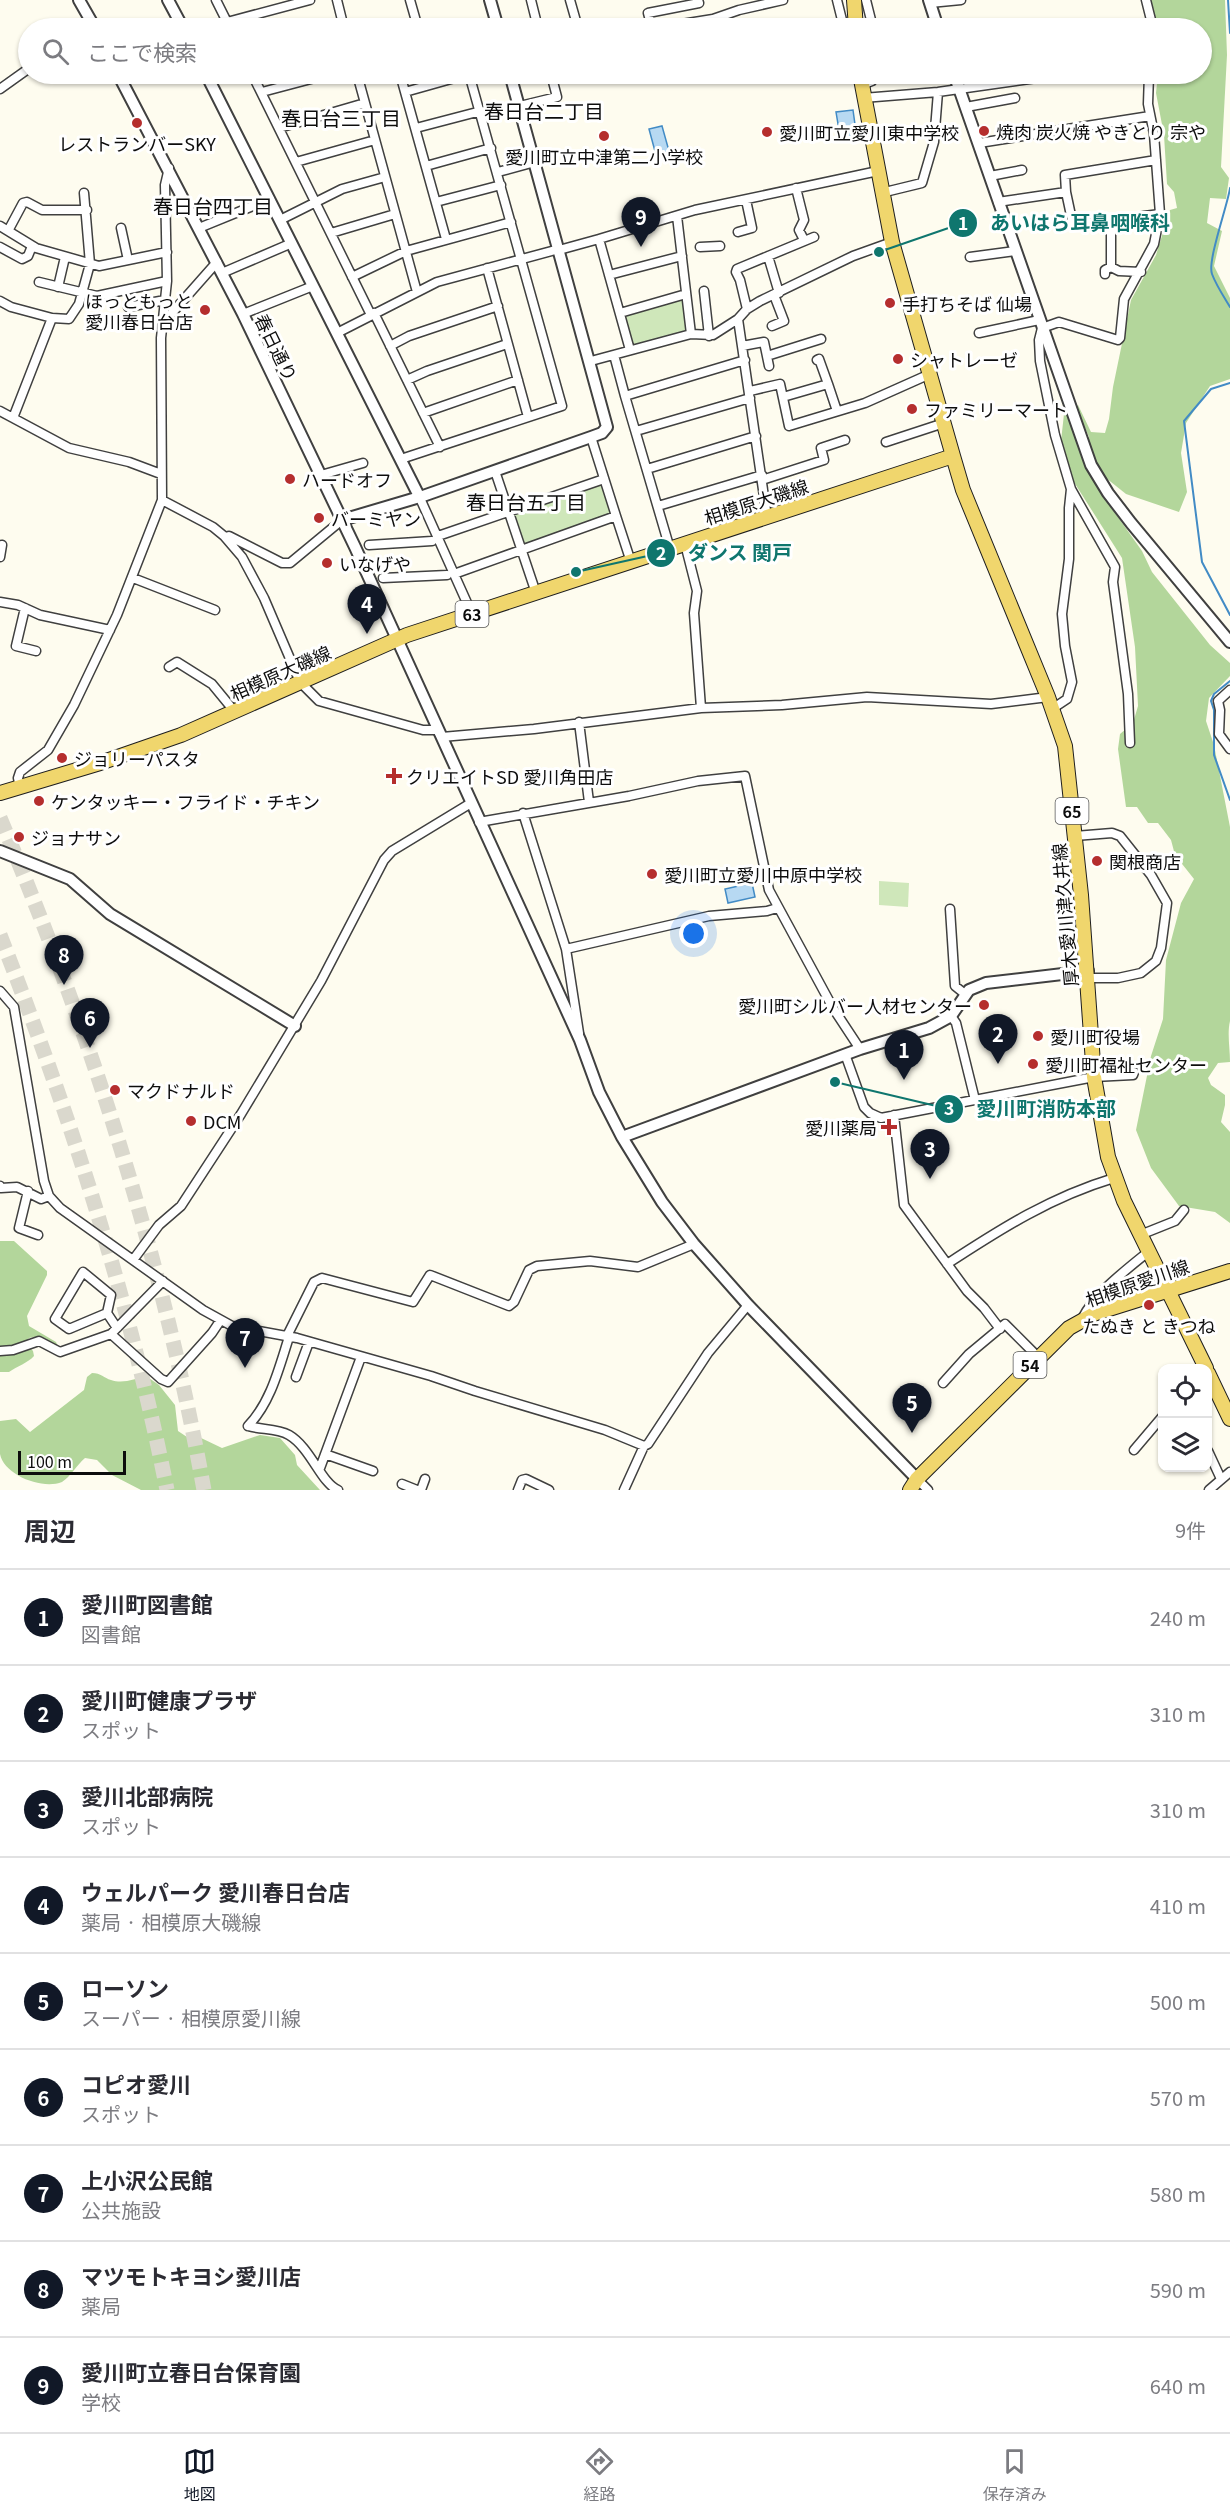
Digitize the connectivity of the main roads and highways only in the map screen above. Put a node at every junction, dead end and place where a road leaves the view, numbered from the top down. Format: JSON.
{"nodes":[{"id":1,"x":854,"y":0,"type":"edge"},
{"id":2,"x":855,"y":18,"type":"edge"},
{"id":3,"x":862,"y":85,"type":"edge"},
{"id":4,"x":952,"y":456,"type":"junction"},
{"id":5,"x":0,"y":793,"type":"edge"},
{"id":6,"x":1230,"y":1271,"type":"edge"},
{"id":7,"x":1168,"y":1289,"type":"junction"},
{"id":8,"x":1202,"y":1364,"type":"edge"},
{"id":9,"x":1212,"y":1385,"type":"edge"},
{"id":10,"x":1230,"y":1419,"type":"edge"},
{"id":11,"x":914,"y":1485,"type":"edge"}],
"edges":[{"from":1,"to":2,"type":"main road"},
{"from":3,"to":4,"type":"main road"},
{"from":4,"to":5,"type":"main road","name":"相模原大磯線","number":"63"},
{"from":4,"to":7,"type":"main road","name":"厚木愛川津久井線","number":"65"},
{"from":6,"to":7,"type":"main road","name":"相模原愛川線","number":"54"},
{"from":7,"to":8,"type":"main road","name":"厚木愛川津久井線","number":"65"},
{"from":7,"to":11,"type":"main road","name":"相模原愛川線","number":"54"},
{"from":9,"to":10,"type":"main road","name":"厚木愛川津久井線","number":"65"}]}
